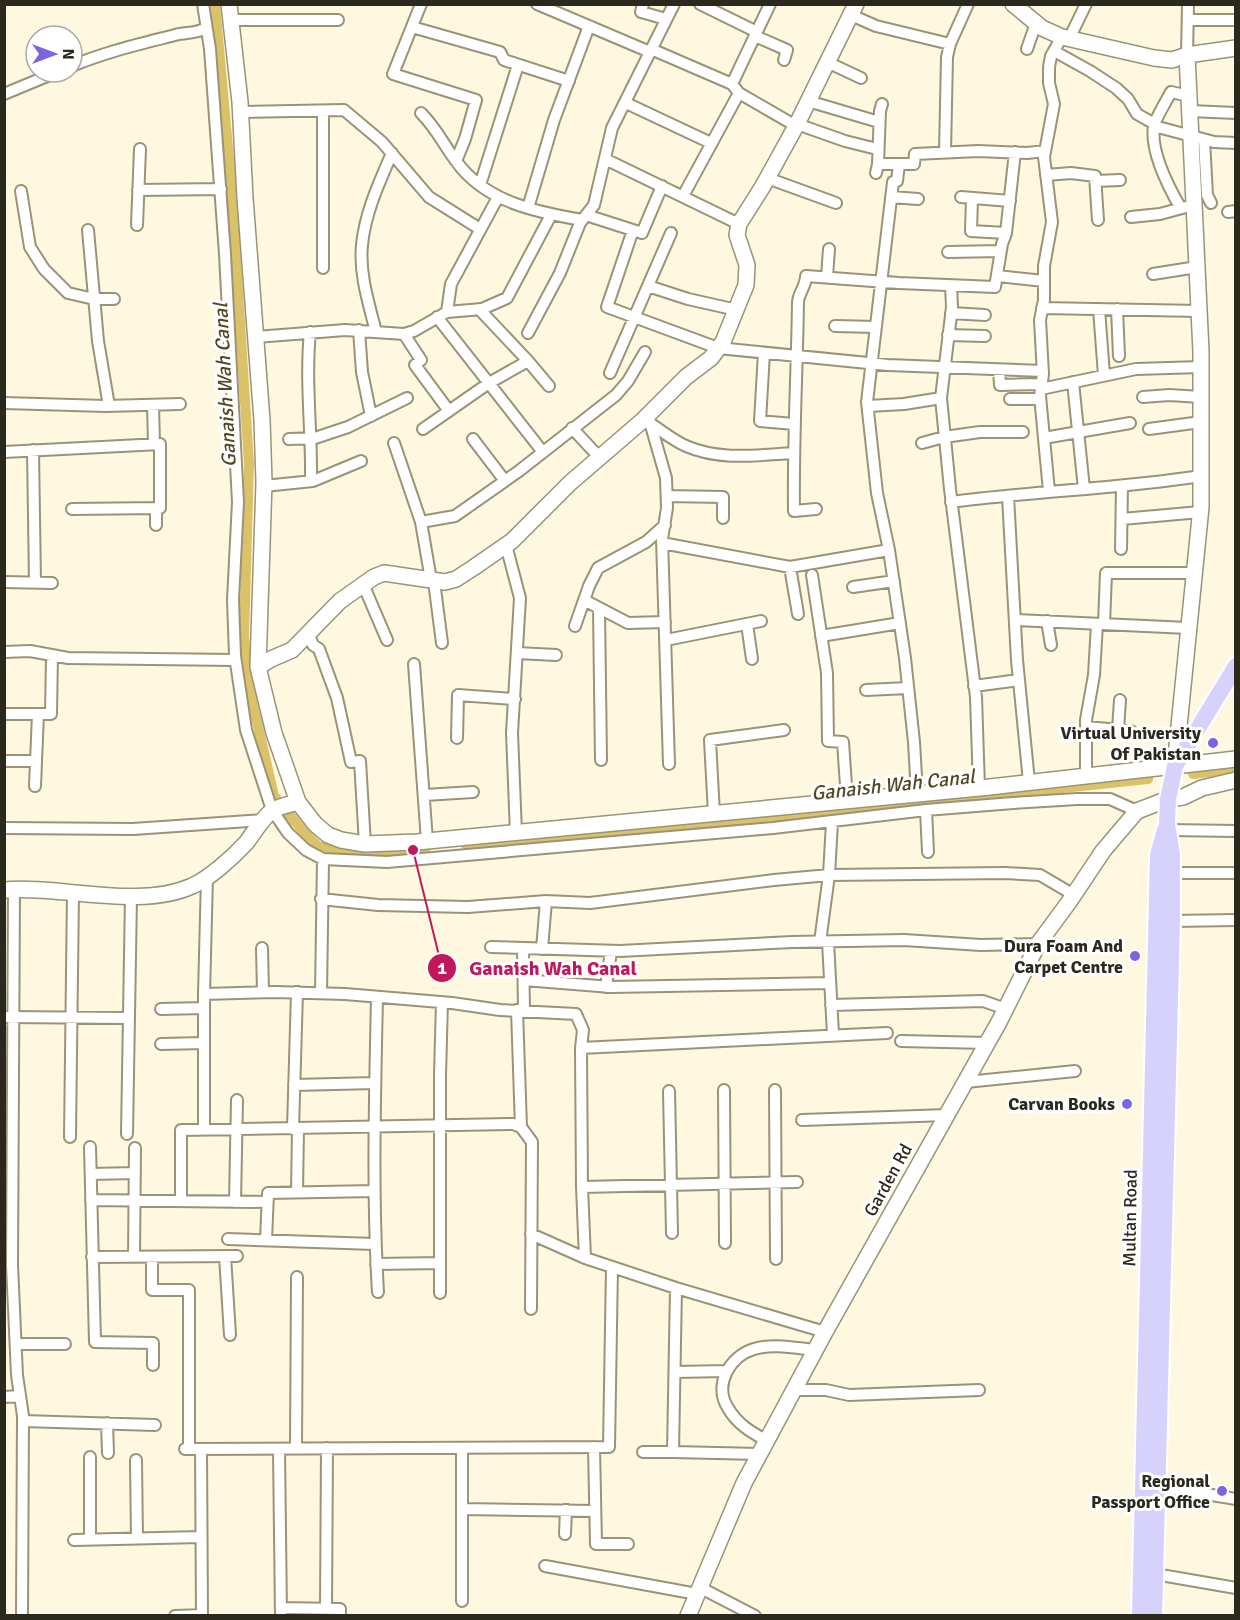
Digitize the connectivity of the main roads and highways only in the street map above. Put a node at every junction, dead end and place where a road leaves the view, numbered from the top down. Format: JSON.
{"nodes":[{"id":1,"x":1236,"y":666,"type":"edge"},
{"id":2,"x":1168,"y":827,"type":"junction"},
{"id":3,"x":1140,"y":1616,"type":"edge"},
{"id":4,"x":1154,"y":1616,"type":"edge"}],
"edges":[{"from":1,"to":2,"type":"main road","name":"Multan Road"},
{"from":2,"to":3,"type":"main road","name":"Multan Road"},
{"from":2,"to":4,"type":"main road","name":"Multan Road"}]}
